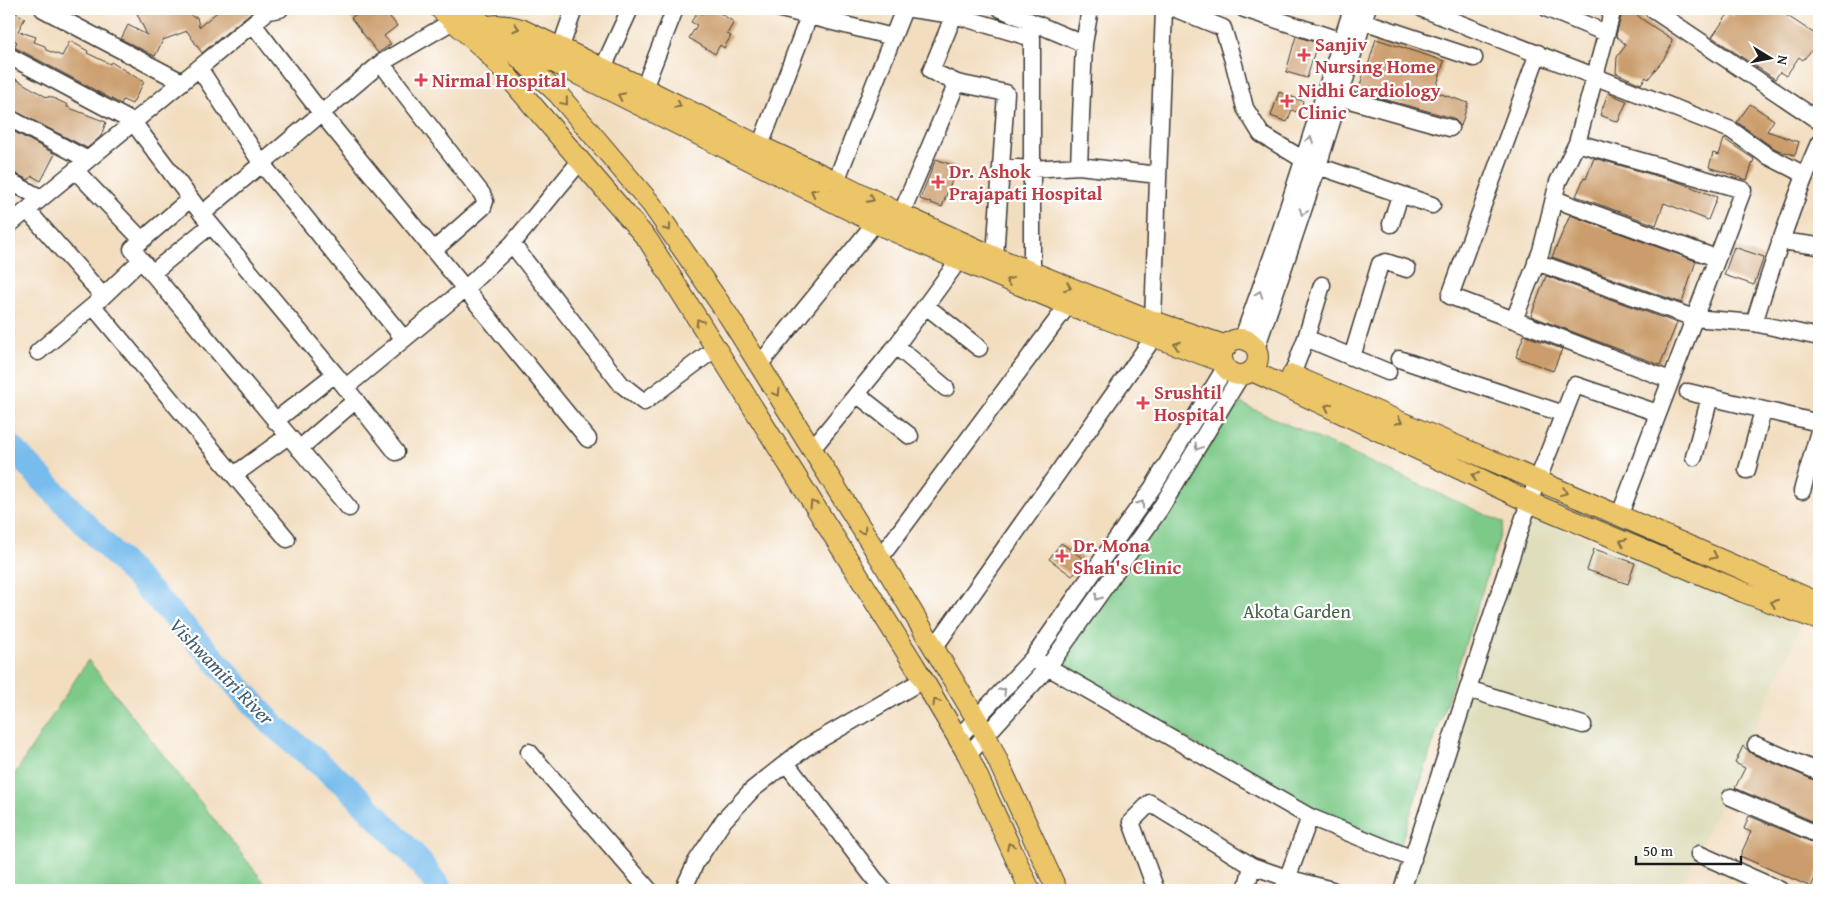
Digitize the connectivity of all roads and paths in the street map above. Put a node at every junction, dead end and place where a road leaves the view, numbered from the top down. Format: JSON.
{"nodes":[{"id":1,"x":43,"y":9,"type":"edge"},
{"id":2,"x":280,"y":9,"type":"edge"},
{"id":3,"x":574,"y":9,"type":"edge"},
{"id":4,"x":630,"y":9,"type":"edge"},
{"id":5,"x":675,"y":9,"type":"edge"},
{"id":6,"x":782,"y":9,"type":"edge"},
{"id":7,"x":904,"y":9,"type":"edge"},
{"id":8,"x":911,"y":9,"type":"edge"},
{"id":9,"x":1001,"y":9,"type":"edge"},
{"id":10,"x":1090,"y":9,"type":"edge"},
{"id":11,"x":1164,"y":9,"type":"edge"},
{"id":12,"x":1176,"y":9,"type":"edge"},
{"id":13,"x":1244,"y":9,"type":"edge"},
{"id":14,"x":1352,"y":9,"type":"edge"},
{"id":15,"x":1423,"y":9,"type":"edge"},
{"id":16,"x":1613,"y":9,"type":"edge"},
{"id":17,"x":1652,"y":9,"type":"edge"},
{"id":18,"x":1555,"y":10,"type":"edge"},
{"id":19,"x":453,"y":13,"type":"edge"},
{"id":20,"x":954,"y":15,"type":"junction"},
{"id":21,"x":1365,"y":15,"type":"edge"},
{"id":22,"x":809,"y":16,"type":"junction"},
{"id":23,"x":253,"y":24,"type":"junction"},
{"id":24,"x":478,"y":31,"type":"junction"},
{"id":25,"x":1606,"y":34,"type":"junction"},
{"id":26,"x":893,"y":37,"type":"junction"},
{"id":27,"x":1342,"y":41,"type":"junction"},
{"id":28,"x":1084,"y":44,"type":"junction"},
{"id":29,"x":495,"y":48,"type":"junction"},
{"id":30,"x":560,"y":49,"type":"junction"},
{"id":31,"x":1538,"y":54,"type":"junction"},
{"id":32,"x":9,"y":56,"type":"edge"},
{"id":33,"x":1474,"y":58,"type":"dead end"},
{"id":34,"x":381,"y":63,"type":"junction"},
{"id":35,"x":199,"y":68,"type":"junction"},
{"id":36,"x":603,"y":68,"type":"junction"},
{"id":37,"x":1595,"y":76,"type":"junction"},
{"id":38,"x":182,"y":82,"type":"junction"},
{"id":39,"x":957,"y":83,"type":"junction"},
{"id":40,"x":644,"y":88,"type":"junction"},
{"id":41,"x":1339,"y":97,"type":"junction"},
{"id":42,"x":322,"y":114,"type":"junction"},
{"id":43,"x":9,"y":118,"type":"edge"},
{"id":44,"x":1819,"y":121,"type":"edge"},
{"id":45,"x":133,"y":122,"type":"junction"},
{"id":46,"x":1450,"y":128,"type":"dead end"},
{"id":47,"x":1819,"y":142,"type":"edge"},
{"id":48,"x":1577,"y":143,"type":"junction"},
{"id":49,"x":760,"y":146,"type":"junction"},
{"id":50,"x":581,"y":160,"type":"junction"},
{"id":51,"x":1311,"y":163,"type":"junction"},
{"id":52,"x":262,"y":164,"type":"junction"},
{"id":53,"x":81,"y":165,"type":"junction"},
{"id":54,"x":1079,"y":166,"type":"junction"},
{"id":55,"x":1001,"y":167,"type":"junction"},
{"id":56,"x":1032,"y":169,"type":"junction"},
{"id":57,"x":1158,"y":175,"type":"junction"},
{"id":58,"x":1805,"y":175,"type":"junction"},
{"id":59,"x":9,"y":181,"type":"edge"},
{"id":60,"x":836,"y":181,"type":"junction"},
{"id":61,"x":1400,"y":194,"type":"junction"},
{"id":62,"x":41,"y":198,"type":"junction"},
{"id":63,"x":190,"y":199,"type":"junction"},
{"id":64,"x":1554,"y":199,"type":"junction"},
{"id":65,"x":1432,"y":205,"type":"dead end"},
{"id":66,"x":27,"y":210,"type":"junction"},
{"id":67,"x":901,"y":214,"type":"junction"},
{"id":68,"x":206,"y":220,"type":"junction"},
{"id":69,"x":876,"y":223,"type":"junction"},
{"id":70,"x":1390,"y":224,"type":"dead end"},
{"id":71,"x":9,"y":225,"type":"edge"},
{"id":72,"x":142,"y":240,"type":"junction"},
{"id":73,"x":1780,"y":240,"type":"junction"},
{"id":74,"x":512,"y":244,"type":"junction"},
{"id":75,"x":1819,"y":246,"type":"edge"},
{"id":76,"x":434,"y":250,"type":"junction"},
{"id":77,"x":995,"y":257,"type":"junction"},
{"id":78,"x":1716,"y":258,"type":"junction"},
{"id":79,"x":959,"y":260,"type":"junction"},
{"id":80,"x":140,"y":261,"type":"junction"},
{"id":81,"x":1536,"y":262,"type":"junction"},
{"id":82,"x":1407,"y":269,"type":"dead end"},
{"id":83,"x":152,"y":273,"type":"junction"},
{"id":84,"x":1032,"y":273,"type":"junction"},
{"id":85,"x":1322,"y":285,"type":"dead end"},
{"id":86,"x":466,"y":288,"type":"junction"},
{"id":87,"x":98,"y":301,"type":"junction"},
{"id":88,"x":1068,"y":305,"type":"junction"},
{"id":89,"x":926,"y":306,"type":"junction"},
{"id":90,"x":1694,"y":318,"type":"junction"},
{"id":91,"x":1514,"y":320,"type":"junction"},
{"id":92,"x":1754,"y":323,"type":"junction"},
{"id":93,"x":1154,"y":329,"type":"junction"},
{"id":94,"x":1819,"y":337,"type":"edge"},
{"id":95,"x":1306,"y":338,"type":"junction"},
{"id":96,"x":404,"y":339,"type":"junction"},
{"id":97,"x":896,"y":346,"type":"junction"},
{"id":98,"x":716,"y":348,"type":"junction"},
{"id":99,"x":979,"y":348,"type":"dead end"},
{"id":100,"x":38,"y":352,"type":"dead end"},
{"id":101,"x":1352,"y":357,"type":"junction"},
{"id":102,"x":1240,"y":359,"type":"junction"},
{"id":103,"x":760,"y":364,"type":"junction"},
{"id":104,"x":335,"y":374,"type":"junction"},
{"id":105,"x":1292,"y":375,"type":"junction"},
{"id":106,"x":1670,"y":380,"type":"junction"},
{"id":107,"x":346,"y":387,"type":"junction"},
{"id":108,"x":946,"y":388,"type":"dead end"},
{"id":109,"x":1688,"y":392,"type":"dead end"},
{"id":110,"x":858,"y":395,"type":"junction"},
{"id":111,"x":1710,"y":397,"type":"junction"},
{"id":112,"x":356,"y":400,"type":"junction"},
{"id":113,"x":1763,"y":410,"type":"junction"},
{"id":114,"x":1658,"y":413,"type":"junction"},
{"id":115,"x":1564,"y":414,"type":"junction"},
{"id":116,"x":275,"y":421,"type":"junction"},
{"id":117,"x":1819,"y":423,"type":"edge"},
{"id":118,"x":1819,"y":431,"type":"edge"},
{"id":119,"x":288,"y":436,"type":"junction"},
{"id":120,"x":910,"y":436,"type":"dead end"},
{"id":121,"x":588,"y":439,"type":"dead end"},
{"id":122,"x":299,"y":449,"type":"junction"},
{"id":123,"x":812,"y":449,"type":"junction"},
{"id":124,"x":396,"y":452,"type":"dead end"},
{"id":125,"x":1694,"y":457,"type":"dead end"},
{"id":126,"x":1747,"y":470,"type":"dead end"},
{"id":127,"x":234,"y":476,"type":"junction"},
{"id":128,"x":1537,"y":481,"type":"junction"},
{"id":129,"x":1802,"y":491,"type":"dead end"},
{"id":130,"x":1529,"y":502,"type":"junction"},
{"id":131,"x":349,"y":508,"type":"dead end"},
{"id":132,"x":1620,"y":514,"type":"junction"},
{"id":133,"x":1124,"y":528,"type":"junction"},
{"id":134,"x":287,"y":539,"type":"dead end"},
{"id":135,"x":1139,"y":539,"type":"junction"},
{"id":136,"x":880,"y":558,"type":"junction"},
{"id":137,"x":1819,"y":603,"type":"edge"},
{"id":138,"x":1819,"y":620,"type":"edge"},
{"id":139,"x":934,"y":648,"type":"junction"},
{"id":140,"x":1033,"y":658,"type":"junction"},
{"id":141,"x":1048,"y":667,"type":"junction"},
{"id":142,"x":923,"y":680,"type":"junction"},
{"id":143,"x":1468,"y":689,"type":"junction"},
{"id":144,"x":1583,"y":725,"type":"dead end"},
{"id":145,"x":982,"y":726,"type":"junction"},
{"id":146,"x":1756,"y":745,"type":"dead end"},
{"id":147,"x":963,"y":747,"type":"junction"},
{"id":148,"x":529,"y":752,"type":"dead end"},
{"id":149,"x":786,"y":763,"type":"junction"},
{"id":150,"x":1819,"y":772,"type":"edge"},
{"id":151,"x":1732,"y":797,"type":"dead end"},
{"id":152,"x":1310,"y":817,"type":"junction"},
{"id":153,"x":1819,"y":836,"type":"edge"},
{"id":154,"x":1699,"y":854,"type":"dead end"},
{"id":155,"x":1413,"y":859,"type":"junction"},
{"id":156,"x":1252,"y":866,"type":"junction"},
{"id":157,"x":1285,"y":884,"type":"edge"},
{"id":158,"x":650,"y":890,"type":"edge"},
{"id":159,"x":683,"y":890,"type":"edge"},
{"id":160,"x":883,"y":890,"type":"edge"},
{"id":161,"x":1030,"y":890,"type":"edge"},
{"id":162,"x":1057,"y":890,"type":"edge"},
{"id":163,"x":1156,"y":890,"type":"edge"},
{"id":164,"x":1246,"y":890,"type":"edge"},
{"id":165,"x":1332,"y":890,"type":"edge"},
{"id":166,"x":1402,"y":890,"type":"edge"},
{"id":167,"x":1780,"y":890,"type":"edge"}],
"edges":[{"from":1,"to":38,"type":"street"},
{"from":2,"to":23,"type":"street"},
{"from":3,"to":30,"type":"street"},
{"from":4,"to":36,"type":"street"},
{"from":5,"to":40,"type":"street"},
{"from":6,"to":22,"type":"street"},
{"from":7,"to":26,"type":"street"},
{"from":8,"to":20,"type":"street"},
{"from":9,"to":28,"type":"street"},
{"from":10,"to":28,"type":"street"},
{"from":11,"to":57,"type":"street"},
{"from":12,"to":51,"type":"street"},
{"from":13,"to":27,"type":"street"},
{"from":14,"to":27,"type":"street"},
{"from":15,"to":31,"type":"street"},
{"from":16,"to":25,"type":"street"},
{"from":17,"to":44,"type":"street"},
{"from":18,"to":25,"type":"street"},
{"from":19,"to":24,"type":"main road"},
{"from":19,"to":34,"type":"street"},
{"from":20,"to":39,"type":"street"},
{"from":20,"to":56,"type":"street"},
{"from":21,"to":33,"type":"street"},
{"from":21,"to":41,"type":"street"},
{"from":22,"to":26,"type":"street"},
{"from":22,"to":49,"type":"street"},
{"from":23,"to":35,"type":"street"},
{"from":23,"to":42,"type":"street"},
{"from":24,"to":29,"type":"main road"},
{"from":24,"to":30,"type":"main road","one_way":true},
{"from":25,"to":37,"type":"street"},
{"from":26,"to":60,"type":"street"},
{"from":51,"to":27,"type":"street","one_way":true},
{"from":28,"to":54,"type":"street"},
{"from":29,"to":50,"type":"main road"},
{"from":69,"to":29,"type":"main road","one_way":true},
{"from":29,"to":103,"type":"main road","one_way":true},
{"from":30,"to":36,"type":"main road"},
{"from":31,"to":37,"type":"street"},
{"from":31,"to":91,"type":"street"},
{"from":32,"to":45,"type":"street"},
{"from":34,"to":42,"type":"street"},
{"from":34,"to":76,"type":"street"},
{"from":35,"to":38,"type":"street"},
{"from":35,"to":52,"type":"street"},
{"from":36,"to":40,"type":"main road"},
{"from":37,"to":48,"type":"street"},
{"from":37,"to":58,"type":"street"},
{"from":38,"to":45,"type":"street"},
{"from":39,"to":55,"type":"street"},
{"from":39,"to":67,"type":"street"},
{"from":40,"to":49,"type":"main road","one_way":true},
{"from":41,"to":46,"type":"street"},
{"from":41,"to":51,"type":"street"},
{"from":42,"to":52,"type":"street"},
{"from":42,"to":76,"type":"street"},
{"from":43,"to":53,"type":"street"},
{"from":45,"to":53,"type":"street"},
{"from":45,"to":63,"type":"street"},
{"from":47,"to":58,"type":"street"},
{"from":48,"to":64,"type":"street"},
{"from":48,"to":78,"type":"street"},
{"from":49,"to":60,"type":"main road"},
{"from":50,"to":74,"type":"street"},
{"from":98,"to":50,"type":"main road","one_way":true},
{"from":51,"to":61,"type":"street"},
{"from":51,"to":102,"type":"street"},
{"from":52,"to":68,"type":"street"},
{"from":52,"to":96,"type":"street"},
{"from":53,"to":62,"type":"street"},
{"from":53,"to":72,"type":"street"},
{"from":54,"to":56,"type":"street"},
{"from":54,"to":57,"type":"street"},
{"from":55,"to":56,"type":"street"},
{"from":55,"to":77,"type":"street"},
{"from":56,"to":84,"type":"street"},
{"from":57,"to":93,"type":"street"},
{"from":58,"to":73,"type":"street"},
{"from":59,"to":62,"type":"street"},
{"from":60,"to":67,"type":"main road","one_way":true},
{"from":61,"to":65,"type":"street"},
{"from":61,"to":70,"type":"street"},
{"from":62,"to":66,"type":"street"},
{"from":63,"to":68,"type":"street"},
{"from":63,"to":72,"type":"street"},
{"from":64,"to":78,"type":"street"},
{"from":64,"to":81,"type":"street"},
{"from":66,"to":71,"type":"street"},
{"from":66,"to":87,"type":"street"},
{"from":67,"to":77,"type":"main road"},
{"from":68,"to":83,"type":"street"},
{"from":68,"to":104,"type":"street"},
{"from":69,"to":79,"type":"main road"},
{"from":69,"to":103,"type":"street"},
{"from":72,"to":80,"type":"street"},
{"from":73,"to":75,"type":"street"},
{"from":73,"to":92,"type":"street"},
{"from":74,"to":86,"type":"street"},
{"from":74,"to":98,"type":"street"},
{"from":76,"to":86,"type":"street"},
{"from":77,"to":84,"type":"main road"},
{"from":78,"to":90,"type":"street"},
{"from":88,"to":79,"type":"main road","one_way":true},
{"from":79,"to":89,"type":"street"},
{"from":80,"to":83,"type":"street"},
{"from":80,"to":87,"type":"street"},
{"from":81,"to":90,"type":"street"},
{"from":81,"to":91,"type":"street"},
{"from":82,"to":101,"type":"street"},
{"from":83,"to":116,"type":"street"},
{"from":84,"to":93,"type":"main road","one_way":true},
{"from":85,"to":95,"type":"street"},
{"from":86,"to":96,"type":"street"},
{"from":86,"to":121,"type":"street"},
{"from":87,"to":100,"type":"street"},
{"from":87,"to":127,"type":"street"},
{"from":88,"to":93,"type":"main road"},
{"from":88,"to":136,"type":"street"},
{"from":89,"to":97,"type":"street"},
{"from":89,"to":99,"type":"street"},
{"from":90,"to":92,"type":"street"},
{"from":90,"to":106,"type":"street"},
{"from":91,"to":106,"type":"street"},
{"from":92,"to":94,"type":"street"},
{"from":93,"to":102,"type":"main road"},
{"from":93,"to":139,"type":"street"},
{"from":95,"to":101,"type":"street"},
{"from":95,"to":105,"type":"street"},
{"from":96,"to":107,"type":"street"},
{"from":97,"to":108,"type":"street"},
{"from":97,"to":110,"type":"street"},
{"from":142,"to":98,"type":"main road","one_way":true},
{"from":101,"to":115,"type":"street"},
{"from":102,"to":105,"type":"main road"},
{"from":130,"to":102,"type":"main road","one_way":true},
{"from":133,"to":102,"type":"street","one_way":true},
{"from":102,"to":135,"type":"street","one_way":true},
{"from":103,"to":123,"type":"main road","one_way":true},
{"from":104,"to":107,"type":"street"},
{"from":104,"to":116,"type":"street"},
{"from":105,"to":128,"type":"main road","one_way":true},
{"from":106,"to":114,"type":"street"},
{"from":107,"to":112,"type":"street"},
{"from":109,"to":111,"type":"street"},
{"from":110,"to":120,"type":"street"},
{"from":110,"to":123,"type":"street"},
{"from":111,"to":113,"type":"street"},
{"from":111,"to":125,"type":"street"},
{"from":112,"to":122,"type":"street"},
{"from":112,"to":124,"type":"street"},
{"from":113,"to":117,"type":"street"},
{"from":113,"to":126,"type":"street"},
{"from":114,"to":115,"type":"street"},
{"from":114,"to":132,"type":"street"},
{"from":115,"to":128,"type":"street"},
{"from":116,"to":119,"type":"street"},
{"from":118,"to":129,"type":"street"},
{"from":119,"to":122,"type":"street"},
{"from":119,"to":127,"type":"street"},
{"from":122,"to":131,"type":"street"},
{"from":123,"to":136,"type":"main road","one_way":true},
{"from":127,"to":134,"type":"street"},
{"from":128,"to":130,"type":"street"},
{"from":128,"to":132,"type":"main road","one_way":true},
{"from":138,"to":130,"type":"main road","one_way":true},
{"from":130,"to":143,"type":"street"},
{"from":132,"to":137,"type":"main road","one_way":true},
{"from":133,"to":135,"type":"street"},
{"from":133,"to":140,"type":"street"},
{"from":135,"to":141,"type":"street","one_way":true},
{"from":136,"to":139,"type":"main road"},
{"from":139,"to":145,"type":"main road"},
{"from":140,"to":141,"type":"street"},
{"from":145,"to":140,"type":"street","one_way":true},
{"from":141,"to":145,"type":"street"},
{"from":141,"to":152,"type":"street"},
{"from":147,"to":142,"type":"main road","one_way":true},
{"from":142,"to":149,"type":"street"},
{"from":143,"to":144,"type":"street"},
{"from":143,"to":155,"type":"street"},
{"from":145,"to":147,"type":"street"},
{"from":145,"to":162,"type":"main road"},
{"from":146,"to":150,"type":"street"},
{"from":161,"to":147,"type":"main road","one_way":true},
{"from":148,"to":158,"type":"street"},
{"from":149,"to":159,"type":"street"},
{"from":149,"to":160,"type":"street"},
{"from":151,"to":153,"type":"street"},
{"from":152,"to":155,"type":"street"},
{"from":152,"to":157,"type":"street"},
{"from":154,"to":167,"type":"street"},
{"from":155,"to":166,"type":"street"},
{"from":156,"to":157,"type":"street"},
{"from":156,"to":163,"type":"street"},
{"from":156,"to":164,"type":"street"},
{"from":157,"to":165,"type":"street"}]}
